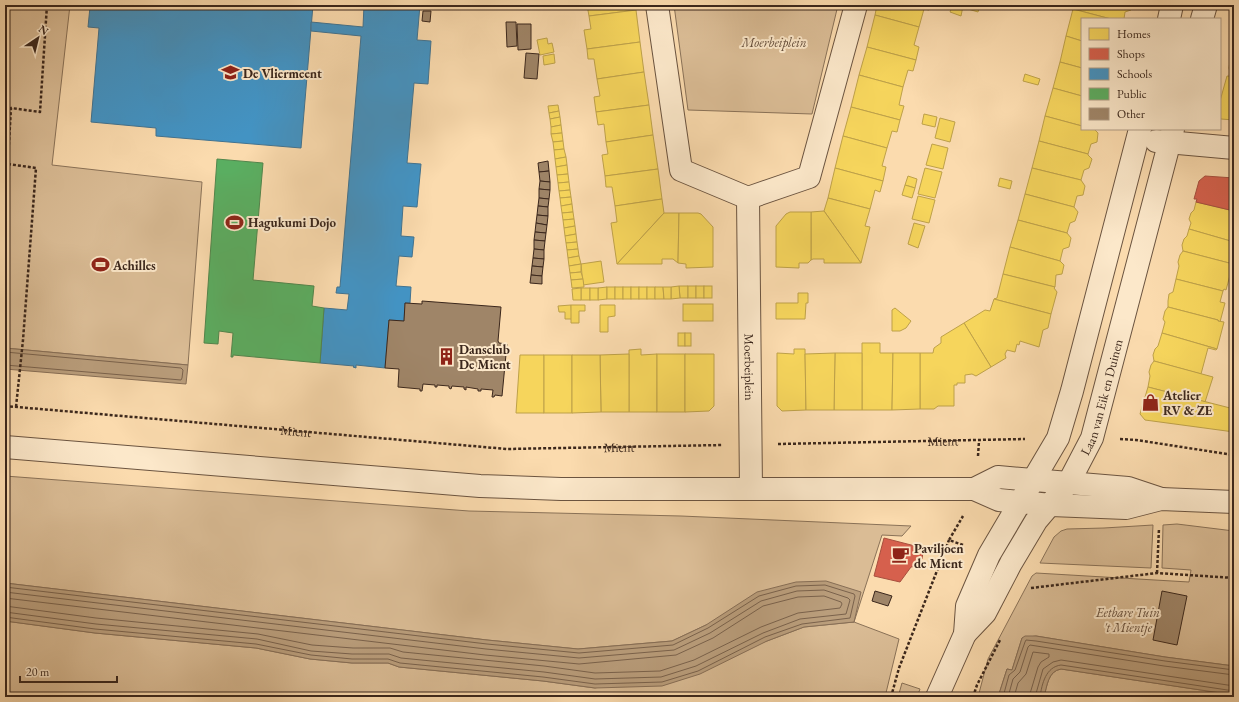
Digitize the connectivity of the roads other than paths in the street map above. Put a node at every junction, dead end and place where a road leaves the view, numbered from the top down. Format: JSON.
{"nodes":[{"id":1,"x":657,"y":5,"type":"edge"},
{"id":2,"x":856,"y":5,"type":"edge"},
{"id":3,"x":1172,"y":5,"type":"edge"},
{"id":4,"x":1206,"y":5,"type":"edge"},
{"id":5,"x":1169,"y":18,"type":"edge"},
{"id":6,"x":1202,"y":18,"type":"edge"},
{"id":7,"x":1138,"y":134,"type":"edge"},
{"id":8,"x":1171,"y":136,"type":"edge"},
{"id":9,"x":1234,"y":148,"type":"edge"},
{"id":10,"x":748,"y":198,"type":"junction"},
{"id":11,"x":5,"y":447,"type":"edge"},
{"id":12,"x":1034,"y":481,"type":"junction"},
{"id":13,"x":1069,"y":482,"type":"junction"},
{"id":14,"x":751,"y":488,"type":"junction"},
{"id":15,"x":974,"y":489,"type":"junction"},
{"id":16,"x":1161,"y":499,"type":"junction"},
{"id":17,"x":1234,"y":502,"type":"edge"},
{"id":18,"x":1021,"y":503,"type":"junction"},
{"id":19,"x":1051,"y":505,"type":"junction"},
{"id":20,"x":965,"y":634,"type":"junction"},
{"id":21,"x":937,"y":697,"type":"edge"}],
"edges":[{"from":1,"to":10,"type":"street"},
{"from":2,"to":10,"type":"street"},
{"from":3,"to":5,"type":"street"},
{"from":4,"to":6,"type":"street"},
{"from":7,"to":8,"type":"street"},
{"from":7,"to":12,"type":"street","name":"Laan van Eik en Duinen"},
{"from":8,"to":9,"type":"street"},
{"from":8,"to":13,"type":"street","name":"Laan van Eik en Duinen"},
{"from":10,"to":14,"type":"street","name":"Moerbeiplein"},
{"from":11,"to":14,"type":"street"},
{"from":12,"to":13,"type":"street"},
{"from":12,"to":15,"type":"street"},
{"from":12,"to":18,"type":"street","name":"Laan van Eik en Duinen"},
{"from":13,"to":16,"type":"street"},
{"from":13,"to":19,"type":"street","name":"Laan van Eik en Duinen"},
{"from":14,"to":15,"type":"street"},
{"from":15,"to":18,"type":"street"},
{"from":16,"to":17,"type":"street"},
{"from":16,"to":19,"type":"street"},
{"from":18,"to":19,"type":"street"},
{"from":18,"to":20,"type":"street","name":"Laan van Eik en Duinen"},
{"from":19,"to":20,"type":"street","name":"Laan van Eik en Duinen"},
{"from":20,"to":21,"type":"street","name":"Laan van Eik en Duinen"}]}
